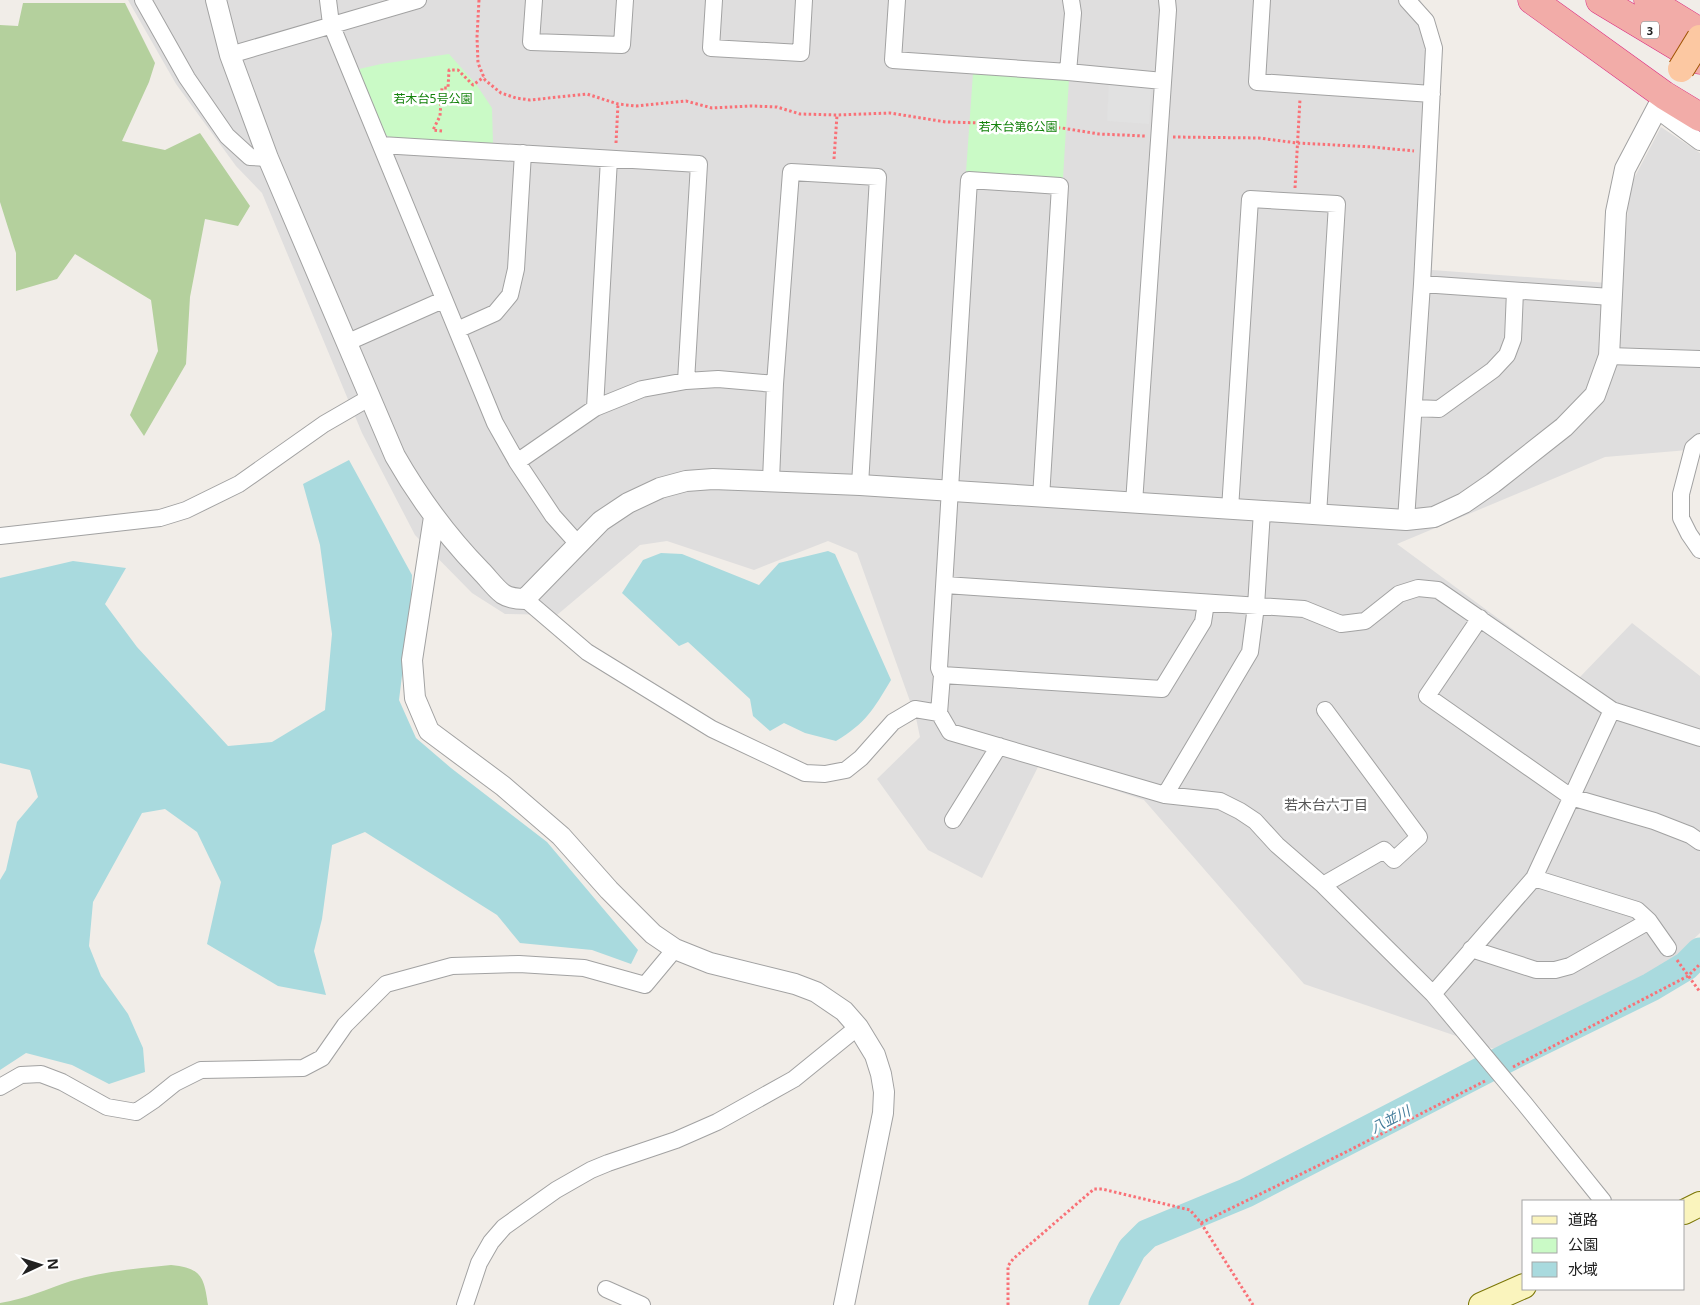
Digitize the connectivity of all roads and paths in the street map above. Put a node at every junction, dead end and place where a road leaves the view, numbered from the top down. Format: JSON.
{"nodes":[{"id":1,"x":143,"y":0,"type":"edge"},
{"id":2,"x":216,"y":0,"type":"edge"},
{"id":3,"x":328,"y":0,"type":"edge"},
{"id":4,"x":418,"y":0,"type":"edge"},
{"id":5,"x":479,"y":0,"type":"edge"},
{"id":6,"x":534,"y":0,"type":"edge"},
{"id":7,"x":625,"y":0,"type":"edge"},
{"id":8,"x":714,"y":0,"type":"edge"},
{"id":9,"x":804,"y":0,"type":"edge"},
{"id":10,"x":897,"y":0,"type":"edge"},
{"id":11,"x":1070,"y":0,"type":"edge"},
{"id":12,"x":1167,"y":0,"type":"edge"},
{"id":13,"x":1262,"y":0,"type":"edge"},
{"id":14,"x":1407,"y":0,"type":"edge"},
{"id":15,"x":1532,"y":0,"type":"edge"},
{"id":16,"x":1600,"y":0,"type":"edge"},
{"id":17,"x":1648,"y":0,"type":"edge"},
{"id":18,"x":331,"y":24,"type":"junction"},
{"id":19,"x":1700,"y":32,"type":"edge"},
{"id":20,"x":1700,"y":38,"type":"edge"},
{"id":21,"x":230,"y":55,"type":"junction"},
{"id":22,"x":1691,"y":64,"type":"edge"},
{"id":23,"x":1068,"y":72,"type":"junction"},
{"id":24,"x":484,"y":77,"type":"junction"},
{"id":25,"x":1163,"y":80,"type":"junction"},
{"id":26,"x":1301,"y":86,"type":"junction"},
{"id":27,"x":1432,"y":94,"type":"junction"},
{"id":28,"x":1661,"y":103,"type":"junction"},
{"id":29,"x":618,"y":104,"type":"junction"},
{"id":30,"x":837,"y":115,"type":"junction"},
{"id":31,"x":1700,"y":117,"type":"edge"},
{"id":32,"x":450,"y":132,"type":"dead end"},
{"id":33,"x":1159,"y":137,"type":"junction"},
{"id":34,"x":1700,"y":142,"type":"edge"},
{"id":35,"x":1297,"y":143,"type":"junction"},
{"id":36,"x":381,"y":144,"type":"junction"},
{"id":37,"x":1429,"y":151,"type":"junction"},
{"id":38,"x":524,"y":153,"type":"junction"},
{"id":39,"x":268,"y":158,"type":"junction"},
{"id":40,"x":612,"y":159,"type":"junction"},
{"id":41,"x":833,"y":174,"type":"junction"},
{"id":42,"x":1294,"y":202,"type":"junction"},
{"id":43,"x":1422,"y":284,"type":"junction"},
{"id":44,"x":1515,"y":291,"type":"junction"},
{"id":45,"x":1611,"y":297,"type":"junction"},
{"id":46,"x":444,"y":300,"type":"junction"},
{"id":47,"x":457,"y":330,"type":"junction"},
{"id":48,"x":346,"y":343,"type":"junction"},
{"id":49,"x":1609,"y":356,"type":"junction"},
{"id":50,"x":1700,"y":359,"type":"edge"},
{"id":51,"x":686,"y":381,"type":"junction"},
{"id":52,"x":775,"y":384,"type":"junction"},
{"id":53,"x":369,"y":398,"type":"junction"},
{"id":54,"x":594,"y":408,"type":"junction"},
{"id":55,"x":1414,"y":408,"type":"junction"},
{"id":56,"x":1700,"y":442,"type":"edge"},
{"id":57,"x":517,"y":462,"type":"junction"},
{"id":58,"x":770,"y":480,"type":"junction"},
{"id":59,"x":860,"y":485,"type":"junction"},
{"id":60,"x":950,"y":492,"type":"junction"},
{"id":61,"x":1041,"y":498,"type":"junction"},
{"id":62,"x":1134,"y":503,"type":"junction"},
{"id":63,"x":1230,"y":509,"type":"junction"},
{"id":64,"x":1262,"y":511,"type":"junction"},
{"id":65,"x":1318,"y":515,"type":"junction"},
{"id":66,"x":434,"y":517,"type":"junction"},
{"id":67,"x":1406,"y":520,"type":"junction"},
{"id":68,"x":0,"y":536,"type":"edge"},
{"id":69,"x":578,"y":544,"type":"junction"},
{"id":70,"x":1700,"y":550,"type":"edge"},
{"id":71,"x":945,"y":585,"type":"junction"},
{"id":72,"x":525,"y":599,"type":"junction"},
{"id":73,"x":1206,"y":602,"type":"junction"},
{"id":74,"x":1256,"y":606,"type":"junction"},
{"id":75,"x":1480,"y":618,"type":"junction"},
{"id":76,"x":942,"y":675,"type":"junction"},
{"id":77,"x":1325,"y":710,"type":"dead end"},
{"id":78,"x":1612,"y":710,"type":"junction"},
{"id":79,"x":939,"y":713,"type":"junction"},
{"id":80,"x":1700,"y":738,"type":"edge"},
{"id":81,"x":999,"y":746,"type":"junction"},
{"id":82,"x":1165,"y":795,"type":"junction"},
{"id":83,"x":1571,"y":797,"type":"junction"},
{"id":84,"x":953,"y":820,"type":"dead end"},
{"id":85,"x":1700,"y":842,"type":"edge"},
{"id":86,"x":1534,"y":878,"type":"junction"},
{"id":87,"x":1323,"y":885,"type":"junction"},
{"id":88,"x":1649,"y":921,"type":"junction"},
{"id":89,"x":1668,"y":948,"type":"joint"},
{"id":90,"x":675,"y":949,"type":"junction"},
{"id":91,"x":1471,"y":950,"type":"junction"},
{"id":92,"x":1700,"y":964,"type":"edge"},
{"id":93,"x":1688,"y":976,"type":"junction"},
{"id":94,"x":1700,"y":992,"type":"edge"},
{"id":95,"x":1433,"y":994,"type":"junction"},
{"id":96,"x":858,"y":1027,"type":"junction"},
{"id":97,"x":1500,"y":1074,"type":"junction"},
{"id":98,"x":0,"y":1087,"type":"edge"},
{"id":99,"x":1602,"y":1200,"type":"edge"},
{"id":100,"x":1700,"y":1204,"type":"edge"},
{"id":101,"x":1685,"y":1212,"type":"edge"},
{"id":102,"x":1200,"y":1223,"type":"junction"},
{"id":103,"x":1522,"y":1287,"type":"edge"},
{"id":104,"x":606,"y":1289,"type":"dead end"},
{"id":105,"x":465,"y":1305,"type":"edge"},
{"id":106,"x":642,"y":1305,"type":"edge"},
{"id":107,"x":844,"y":1305,"type":"edge"},
{"id":108,"x":1008,"y":1305,"type":"edge"},
{"id":109,"x":1253,"y":1305,"type":"edge"},
{"id":110,"x":1481,"y":1305,"type":"edge"}],
"edges":[{"from":1,"to":39,"type":"street"},
{"from":2,"to":21,"type":"street"},
{"from":3,"to":18,"type":"street"},
{"from":4,"to":18,"type":"street"},
{"from":5,"to":24,"type":"path"},
{"from":6,"to":7,"type":"street"},
{"from":8,"to":9,"type":"street"},
{"from":10,"to":23,"type":"street"},
{"from":11,"to":23,"type":"street"},
{"from":12,"to":25,"type":"street"},
{"from":13,"to":26,"type":"street"},
{"from":14,"to":27,"type":"street"},
{"from":15,"to":28,"type":"highway"},
{"from":16,"to":22,"type":"highway","number":"3"},
{"from":17,"to":19,"type":"highway","number":"3"},
{"from":18,"to":21,"type":"street"},
{"from":18,"to":36,"type":"street"},
{"from":20,"to":22,"type":"main road","bridge":true},
{"from":21,"to":39,"type":"street"},
{"from":23,"to":25,"type":"street"},
{"from":24,"to":29,"type":"path"},
{"from":24,"to":32,"type":"path"},
{"from":25,"to":33,"type":"street"},
{"from":26,"to":27,"type":"street"},
{"from":26,"to":35,"type":"path"},
{"from":27,"to":37,"type":"street"},
{"from":28,"to":31,"type":"highway"},
{"from":28,"to":34,"type":"street"},
{"from":28,"to":45,"type":"street"},
{"from":29,"to":30,"type":"path"},
{"from":29,"to":40,"type":"path"},
{"from":30,"to":33,"type":"path"},
{"from":30,"to":41,"type":"path"},
{"from":33,"to":35,"type":"path"},
{"from":33,"to":62,"type":"street"},
{"from":35,"to":37,"type":"path"},
{"from":35,"to":42,"type":"path"},
{"from":36,"to":38,"type":"street"},
{"from":36,"to":46,"type":"street"},
{"from":37,"to":43,"type":"street"},
{"from":38,"to":40,"type":"street"},
{"from":38,"to":47,"type":"street"},
{"from":39,"to":48,"type":"street"},
{"from":40,"to":51,"type":"street"},
{"from":40,"to":54,"type":"street"},
{"from":41,"to":52,"type":"street"},
{"from":41,"to":59,"type":"street"},
{"from":42,"to":63,"type":"street"},
{"from":42,"to":65,"type":"street"},
{"from":43,"to":44,"type":"street"},
{"from":43,"to":55,"type":"street"},
{"from":44,"to":45,"type":"street"},
{"from":44,"to":55,"type":"street"},
{"from":45,"to":49,"type":"street"},
{"from":46,"to":47,"type":"street"},
{"from":46,"to":48,"type":"street"},
{"from":47,"to":57,"type":"street"},
{"from":48,"to":53,"type":"street"},
{"from":49,"to":50,"type":"street"},
{"from":49,"to":67,"type":"street"},
{"from":51,"to":52,"type":"street"},
{"from":51,"to":54,"type":"street"},
{"from":52,"to":58,"type":"street"},
{"from":53,"to":66,"type":"street"},
{"from":53,"to":68,"type":"street"},
{"from":54,"to":57,"type":"street"},
{"from":55,"to":67,"type":"street"},
{"from":56,"to":70,"type":"street"},
{"from":57,"to":69,"type":"street"},
{"from":58,"to":59,"type":"street"},
{"from":58,"to":69,"type":"street"},
{"from":59,"to":60,"type":"street"},
{"from":60,"to":61,"type":"street"},
{"from":60,"to":61,"type":"street"},
{"from":60,"to":71,"type":"street"},
{"from":61,"to":62,"type":"street"},
{"from":62,"to":63,"type":"street"},
{"from":63,"to":64,"type":"street"},
{"from":64,"to":65,"type":"street"},
{"from":64,"to":74,"type":"street"},
{"from":65,"to":67,"type":"street"},
{"from":66,"to":72,"type":"street"},
{"from":66,"to":90,"type":"street"},
{"from":69,"to":72,"type":"street"},
{"from":71,"to":73,"type":"street"},
{"from":71,"to":76,"type":"street"},
{"from":72,"to":79,"type":"street"},
{"from":73,"to":74,"type":"street"},
{"from":73,"to":76,"type":"street"},
{"from":74,"to":75,"type":"street"},
{"from":74,"to":82,"type":"street"},
{"from":75,"to":78,"type":"street"},
{"from":75,"to":83,"type":"street"},
{"from":76,"to":79,"type":"street"},
{"from":77,"to":87,"type":"street"},
{"from":78,"to":80,"type":"street"},
{"from":78,"to":83,"type":"street"},
{"from":79,"to":81,"type":"street"},
{"from":81,"to":82,"type":"street"},
{"from":81,"to":84,"type":"street"},
{"from":82,"to":87,"type":"street"},
{"from":83,"to":85,"type":"street"},
{"from":83,"to":86,"type":"street"},
{"from":86,"to":88,"type":"street"},
{"from":86,"to":91,"type":"street"},
{"from":87,"to":95,"type":"street"},
{"from":88,"to":89,"type":"street"},
{"from":88,"to":91,"type":"street"},
{"from":89,"to":93,"type":"path"},
{"from":90,"to":96,"type":"street"},
{"from":90,"to":98,"type":"street"},
{"from":91,"to":95,"type":"street"},
{"from":92,"to":93,"type":"path"},
{"from":93,"to":94,"type":"path"},
{"from":93,"to":97,"type":"path"},
{"from":95,"to":97,"type":"street"},
{"from":96,"to":105,"type":"street"},
{"from":96,"to":107,"type":"street"},
{"from":97,"to":99,"type":"street"},
{"from":97,"to":102,"type":"path"},
{"from":100,"to":101,"type":"main road"},
{"from":102,"to":108,"type":"path"},
{"from":102,"to":109,"type":"path"},
{"from":103,"to":110,"type":"main road"},
{"from":104,"to":106,"type":"street"}]}
